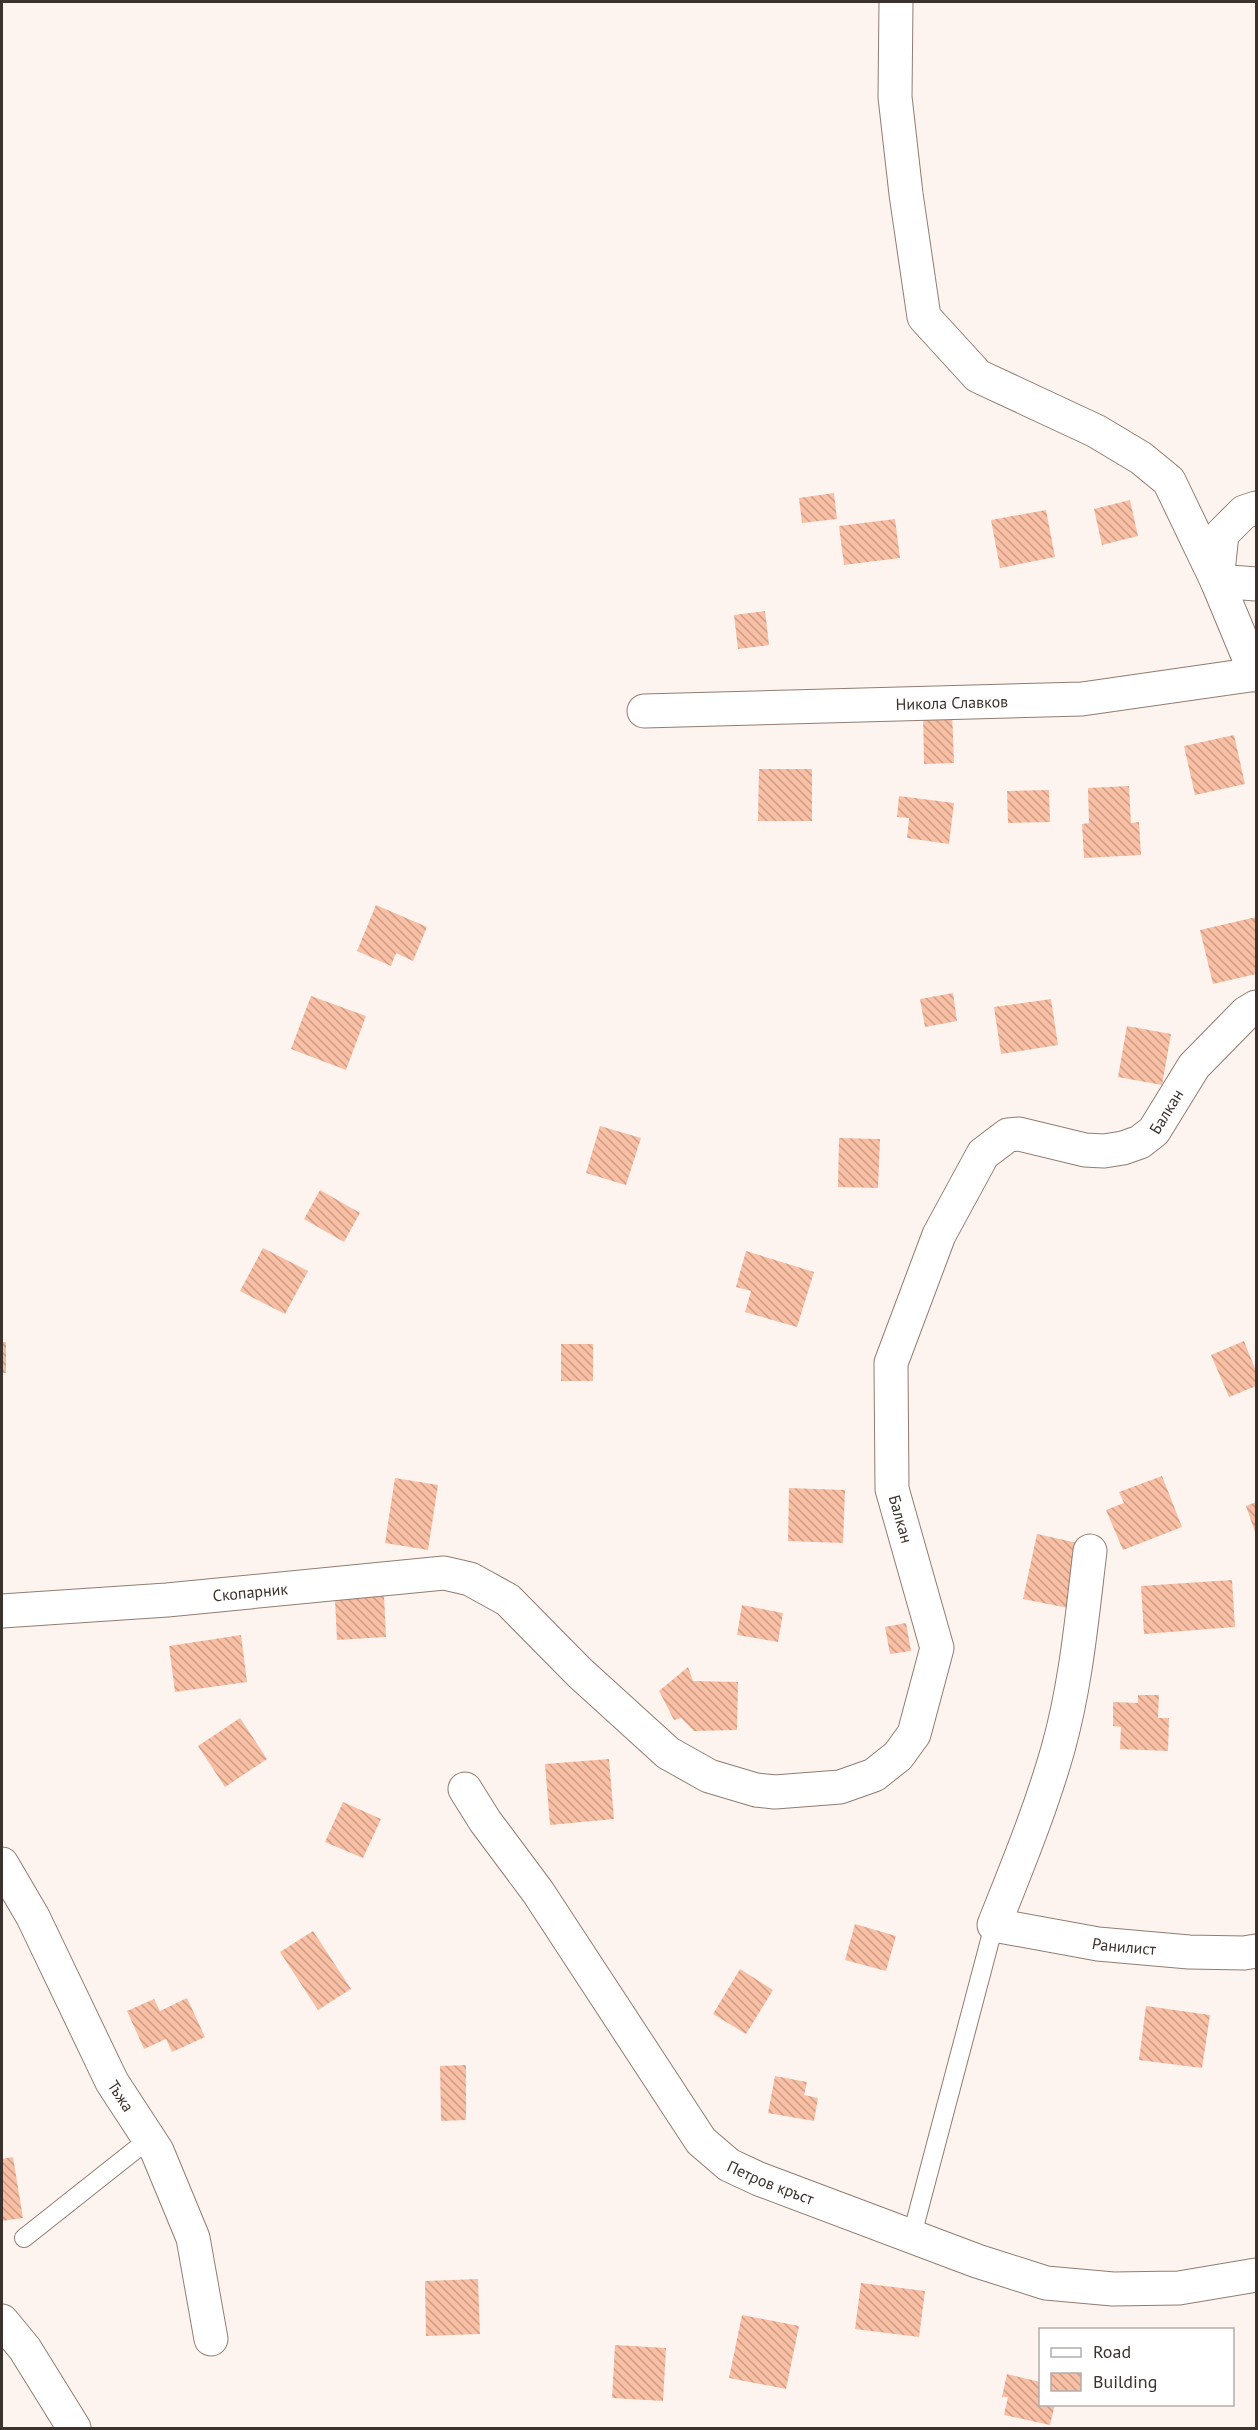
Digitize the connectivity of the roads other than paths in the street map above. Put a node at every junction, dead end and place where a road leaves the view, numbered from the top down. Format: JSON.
{"nodes":[{"id":1,"x":896,"y":2,"type":"edge"},
{"id":2,"x":1257,"y":508,"type":"edge"},
{"id":3,"x":1217,"y":582,"type":"junction"},
{"id":4,"x":1257,"y":584,"type":"edge"},
{"id":5,"x":1256,"y":675,"type":"edge"},
{"id":6,"x":644,"y":711,"type":"dead end"},
{"id":7,"x":1257,"y":1007,"type":"edge"},
{"id":8,"x":1090,"y":1551,"type":"dead end"},
{"id":9,"x":494,"y":1592,"type":"joint"},
{"id":10,"x":2,"y":1611,"type":"edge"},
{"id":11,"x":465,"y":1789,"type":"dead end"},
{"id":12,"x":2,"y":1864,"type":"edge"},
{"id":13,"x":994,"y":1925,"type":"junction"},
{"id":14,"x":1257,"y":1951,"type":"edge"},
{"id":15,"x":149,"y":2139,"type":"junction"},
{"id":16,"x":912,"y":2235,"type":"junction"},
{"id":17,"x":24,"y":2238,"type":"dead end"},
{"id":18,"x":1257,"y":2275,"type":"edge"},
{"id":19,"x":2,"y":2321,"type":"edge"},
{"id":20,"x":211,"y":2339,"type":"dead end"},
{"id":21,"x":74,"y":2428,"type":"edge"}],
"edges":[{"from":1,"to":3,"type":"street"},
{"from":2,"to":3,"type":"street"},
{"from":3,"to":4,"type":"street"},
{"from":3,"to":5,"type":"street"},
{"from":5,"to":6,"type":"street","name":"Никола Славков"},
{"from":7,"to":9,"type":"street","name":"Балкан"},
{"from":8,"to":13,"type":"street"},
{"from":9,"to":10,"type":"street","name":"Скопарник"},
{"from":11,"to":16,"type":"street","name":"Петров кръст"},
{"from":12,"to":15,"type":"street","name":"Тъжа"},
{"from":13,"to":14,"type":"street","name":"Ранилист"},
{"from":13,"to":16,"type":"lane"},
{"from":15,"to":17,"type":"lane"},
{"from":15,"to":20,"type":"street","name":"Тъжа"},
{"from":16,"to":18,"type":"street","name":"Петров кръст"},
{"from":19,"to":21,"type":"street"}]}
